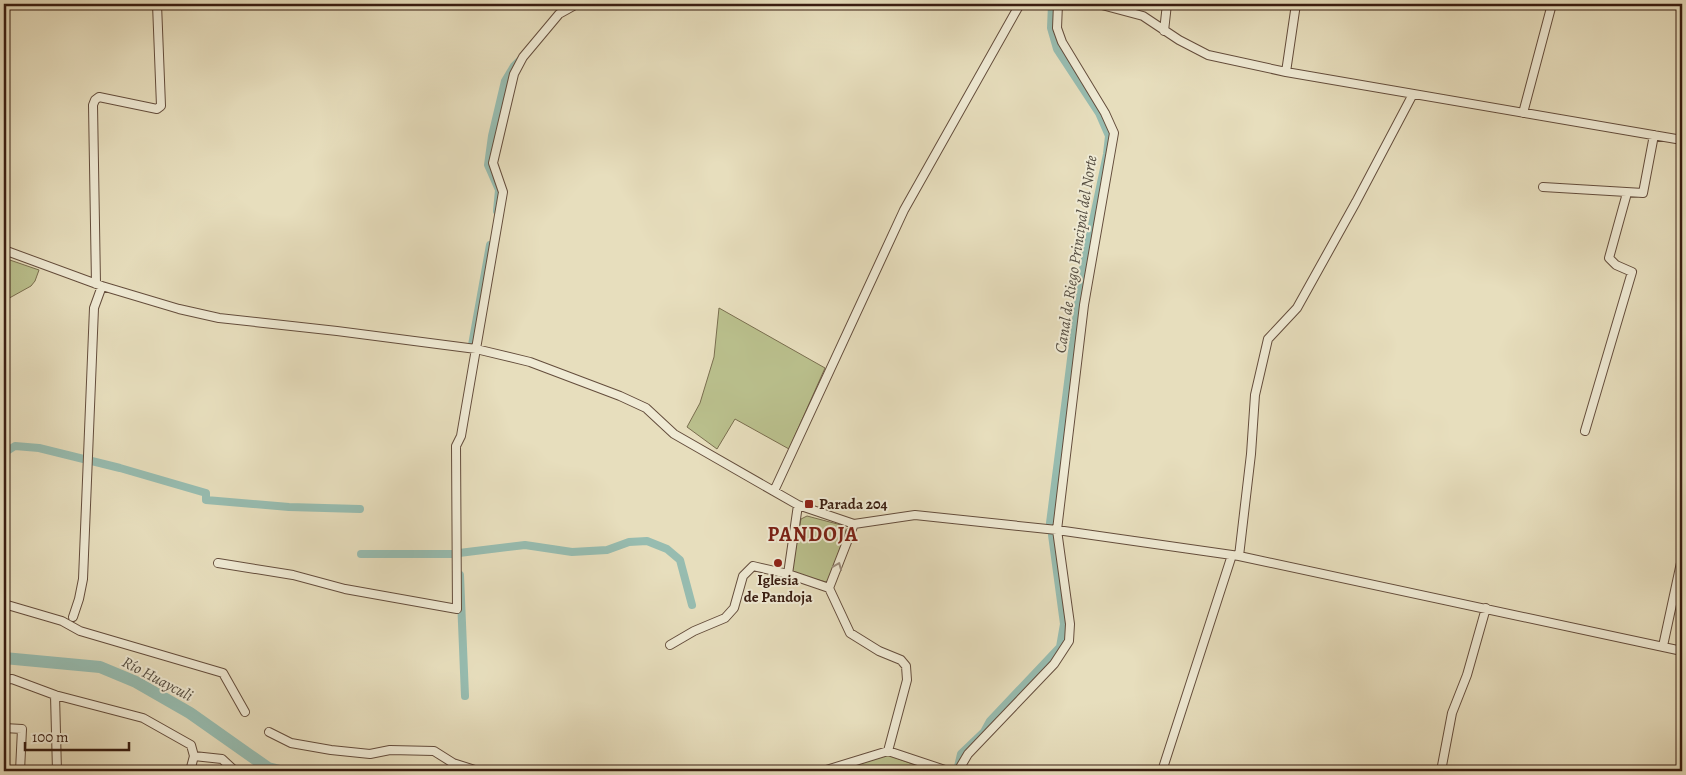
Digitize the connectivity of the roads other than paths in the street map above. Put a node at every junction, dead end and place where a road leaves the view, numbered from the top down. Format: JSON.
{"nodes":[{"id":1,"x":156,"y":4,"type":"edge"},
{"id":2,"x":576,"y":4,"type":"edge"},
{"id":3,"x":1020,"y":4,"type":"edge"},
{"id":4,"x":1058,"y":4,"type":"edge"},
{"id":5,"x":1098,"y":4,"type":"edge"},
{"id":6,"x":1167,"y":4,"type":"edge"},
{"id":7,"x":1296,"y":4,"type":"edge"},
{"id":8,"x":1552,"y":4,"type":"edge"},
{"id":9,"x":1164,"y":31,"type":"junction"},
{"id":10,"x":1286,"y":72,"type":"junction"},
{"id":11,"x":1412,"y":94,"type":"junction"},
{"id":12,"x":1523,"y":113,"type":"junction"},
{"id":13,"x":1654,"y":135,"type":"junction"},
{"id":14,"x":1682,"y":138,"type":"edge"},
{"id":15,"x":1543,"y":187,"type":"dead end"},
{"id":16,"x":1627,"y":193,"type":"junction"},
{"id":17,"x":4,"y":250,"type":"edge"},
{"id":18,"x":99,"y":285,"type":"junction"},
{"id":19,"x":476,"y":349,"type":"junction"},
{"id":20,"x":1585,"y":431,"type":"dead end"},
{"id":21,"x":774,"y":492,"type":"junction"},
{"id":22,"x":798,"y":505,"type":"junction"},
{"id":23,"x":854,"y":524,"type":"junction"},
{"id":24,"x":1057,"y":530,"type":"junction"},
{"id":25,"x":1235,"y":556,"type":"junction"},
{"id":26,"x":1682,"y":558,"type":"edge"},
{"id":27,"x":218,"y":563,"type":"dead end"},
{"id":28,"x":788,"y":574,"type":"junction"},
{"id":29,"x":829,"y":588,"type":"junction"},
{"id":30,"x":4,"y":604,"type":"edge"},
{"id":31,"x":1486,"y":608,"type":"junction"},
{"id":32,"x":73,"y":617,"type":"dead end"},
{"id":33,"x":670,"y":645,"type":"dead end"},
{"id":34,"x":1663,"y":646,"type":"junction"},
{"id":35,"x":1682,"y":651,"type":"edge"},
{"id":36,"x":4,"y":680,"type":"edge"},
{"id":37,"x":55,"y":695,"type":"junction"},
{"id":38,"x":245,"y":712,"type":"dead end"},
{"id":39,"x":4,"y":728,"type":"edge"},
{"id":40,"x":269,"y":732,"type":"dead end"},
{"id":41,"x":888,"y":751,"type":"junction"},
{"id":42,"x":194,"y":756,"type":"junction"},
{"id":43,"x":842,"y":768,"type":"edge"},
{"id":44,"x":20,"y":771,"type":"edge"},
{"id":45,"x":58,"y":771,"type":"edge"},
{"id":46,"x":190,"y":771,"type":"edge"},
{"id":47,"x":235,"y":771,"type":"edge"},
{"id":48,"x":478,"y":771,"type":"edge"},
{"id":49,"x":823,"y":771,"type":"edge"},
{"id":50,"x":948,"y":771,"type":"edge"},
{"id":51,"x":958,"y":771,"type":"edge"},
{"id":52,"x":1162,"y":771,"type":"edge"},
{"id":53,"x":1441,"y":771,"type":"edge"}],
"edges":[{"from":1,"to":18,"type":"street"},
{"from":2,"to":19,"type":"street"},
{"from":3,"to":21,"type":"street"},
{"from":4,"to":24,"type":"street"},
{"from":5,"to":9,"type":"street"},
{"from":6,"to":9,"type":"street"},
{"from":7,"to":10,"type":"street"},
{"from":8,"to":12,"type":"street"},
{"from":9,"to":10,"type":"street"},
{"from":10,"to":11,"type":"street"},
{"from":11,"to":12,"type":"street"},
{"from":11,"to":25,"type":"street"},
{"from":12,"to":13,"type":"street"},
{"from":13,"to":14,"type":"street"},
{"from":13,"to":16,"type":"street"},
{"from":15,"to":16,"type":"street"},
{"from":16,"to":20,"type":"street"},
{"from":17,"to":18,"type":"street"},
{"from":18,"to":19,"type":"street"},
{"from":18,"to":32,"type":"street"},
{"from":19,"to":21,"type":"street"},
{"from":19,"to":27,"type":"street"},
{"from":21,"to":22,"type":"street"},
{"from":22,"to":23,"type":"street"},
{"from":22,"to":28,"type":"street"},
{"from":23,"to":24,"type":"street"},
{"from":29,"to":23,"type":"street","one_way":true},
{"from":24,"to":25,"type":"street"},
{"from":24,"to":51,"type":"street"},
{"from":25,"to":31,"type":"street"},
{"from":25,"to":52,"type":"street"},
{"from":26,"to":34,"type":"street"},
{"from":28,"to":29,"type":"street"},
{"from":28,"to":33,"type":"street"},
{"from":29,"to":41,"type":"street"},
{"from":30,"to":38,"type":"street"},
{"from":31,"to":34,"type":"street"},
{"from":31,"to":53,"type":"street"},
{"from":34,"to":35,"type":"street"},
{"from":36,"to":37,"type":"street"},
{"from":37,"to":42,"type":"street"},
{"from":37,"to":45,"type":"street"},
{"from":39,"to":44,"type":"street"},
{"from":40,"to":48,"type":"street"},
{"from":41,"to":43,"type":"street"},
{"from":41,"to":50,"type":"street"},
{"from":42,"to":46,"type":"street"},
{"from":42,"to":47,"type":"street"},
{"from":43,"to":49,"type":"street"}]}
